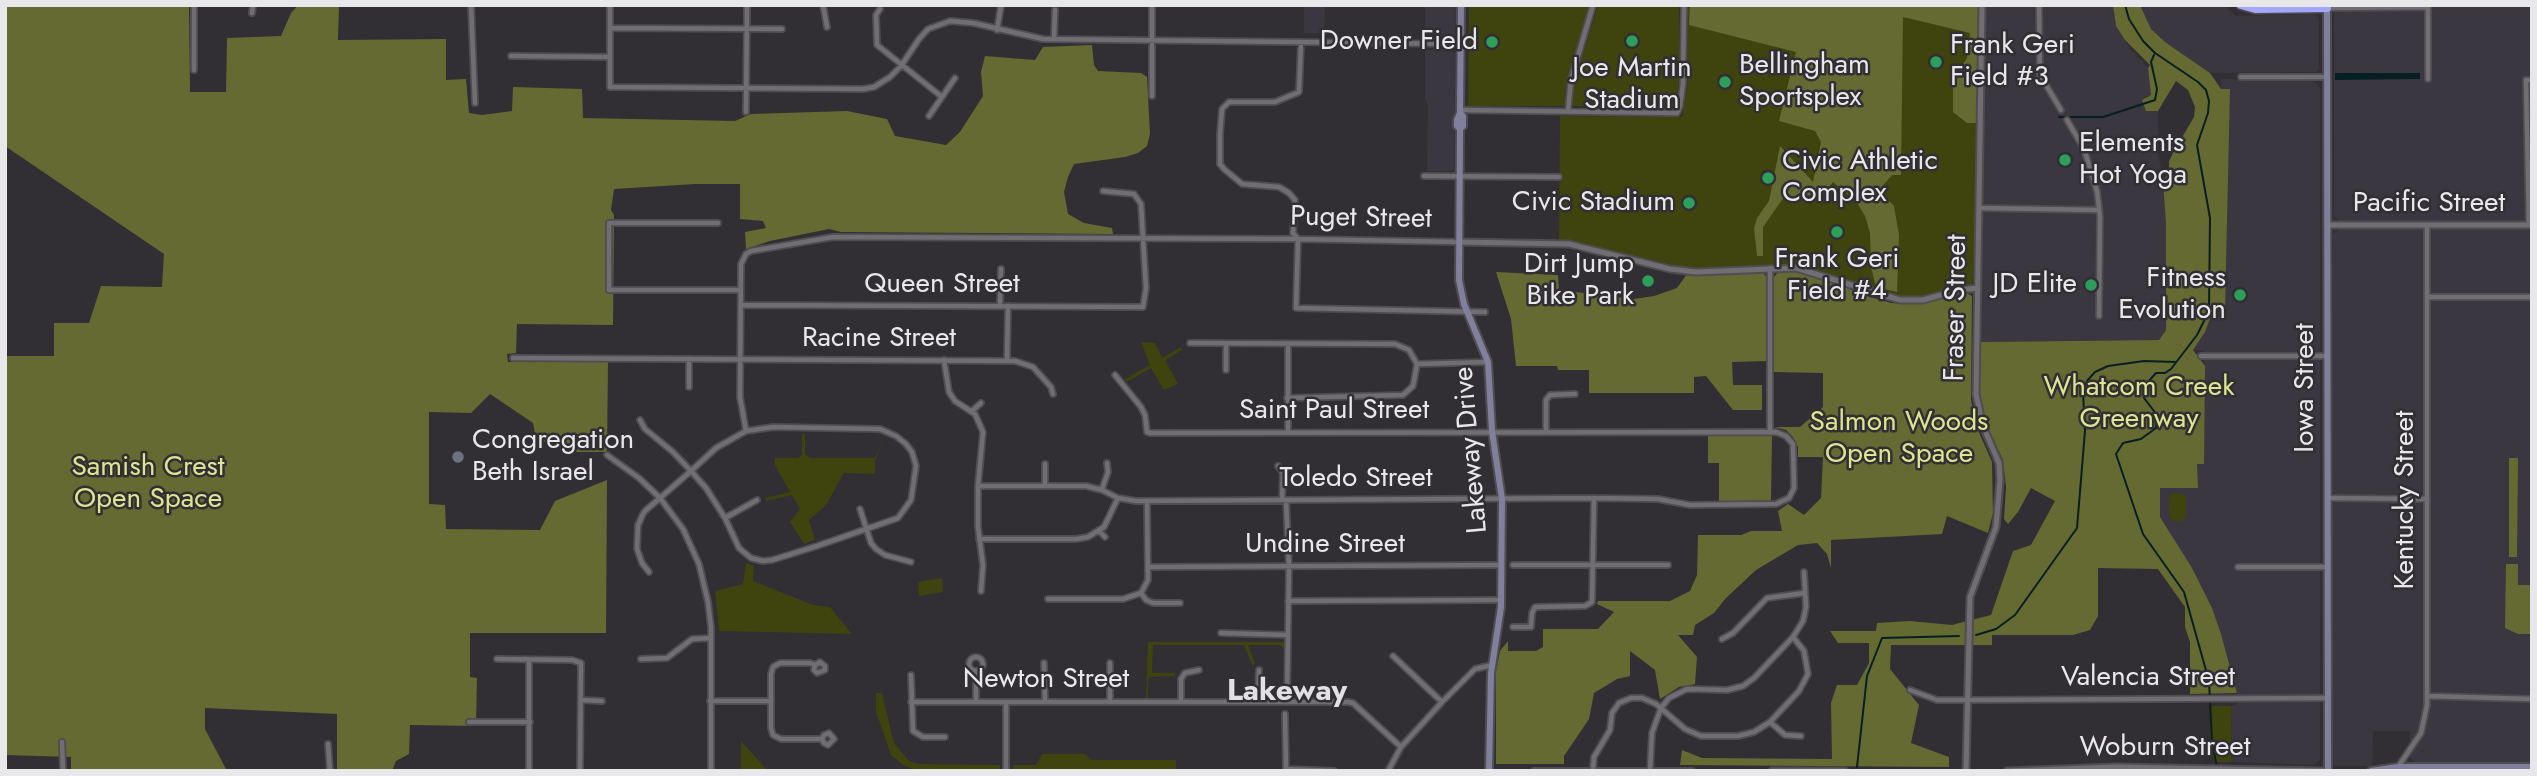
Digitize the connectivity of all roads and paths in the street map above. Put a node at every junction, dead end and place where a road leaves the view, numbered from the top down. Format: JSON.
{"nodes":[{"id":1,"x":194,"y":5,"type":"edge"},
{"id":2,"x":253,"y":5,"type":"edge"},
{"id":3,"x":471,"y":5,"type":"edge"},
{"id":4,"x":610,"y":5,"type":"edge"},
{"id":5,"x":747,"y":5,"type":"edge"},
{"id":6,"x":823,"y":5,"type":"edge"},
{"id":7,"x":1152,"y":5,"type":"edge"},
{"id":8,"x":1461,"y":5,"type":"edge"},
{"id":9,"x":1593,"y":5,"type":"edge"},
{"id":10,"x":1684,"y":5,"type":"edge"},
{"id":11,"x":1982,"y":5,"type":"edge"},
{"id":12,"x":2241,"y":5,"type":"edge"},
{"id":13,"x":2261,"y":5,"type":"edge"},
{"id":14,"x":1001,"y":6,"type":"edge"},
{"id":15,"x":2308,"y":6,"type":"edge"},
{"id":16,"x":2327,"y":6,"type":"edge"},
{"id":17,"x":2428,"y":6,"type":"edge"},
{"id":18,"x":2040,"y":7,"type":"edge"},
{"id":19,"x":2273,"y":8,"type":"junction"},
{"id":20,"x":880,"y":9,"type":"dead end"},
{"id":21,"x":1055,"y":10,"type":"dead end"},
{"id":22,"x":252,"y":13,"type":"dead end"},
{"id":23,"x":827,"y":27,"type":"dead end"},
{"id":24,"x":610,"y":28,"type":"junction"},
{"id":25,"x":747,"y":28,"type":"junction"},
{"id":26,"x":782,"y":29,"type":"dead end"},
{"id":27,"x":997,"y":30,"type":"junction"},
{"id":28,"x":1054,"y":39,"type":"junction"},
{"id":29,"x":1153,"y":41,"type":"junction"},
{"id":30,"x":1301,"y":43,"type":"junction"},
{"id":31,"x":1461,"y":44,"type":"junction"},
{"id":32,"x":511,"y":55,"type":"dead end"},
{"id":33,"x":610,"y":57,"type":"junction"},
{"id":34,"x":901,"y":66,"type":"junction"},
{"id":35,"x":194,"y":71,"type":"dead end"},
{"id":36,"x":2241,"y":77,"type":"dead end"},
{"id":37,"x":2327,"y":77,"type":"junction"},
{"id":38,"x":955,"y":78,"type":"dead end"},
{"id":39,"x":2428,"y":79,"type":"dead end"},
{"id":40,"x":2529,"y":80,"type":"edge"},
{"id":41,"x":746,"y":88,"type":"junction"},
{"id":42,"x":1152,"y":96,"type":"dead end"},
{"id":43,"x":942,"y":97,"type":"junction"},
{"id":44,"x":475,"y":103,"type":"dead end"},
{"id":45,"x":2061,"y":110,"type":"dead end"},
{"id":46,"x":1568,"y":111,"type":"junction"},
{"id":47,"x":746,"y":112,"type":"dead end"},
{"id":48,"x":1460,"y":112,"type":"junction"},
{"id":49,"x":929,"y":116,"type":"dead end"},
{"id":50,"x":2067,"y":120,"type":"dead end"},
{"id":51,"x":1423,"y":176,"type":"dead end"},
{"id":52,"x":1460,"y":177,"type":"junction"},
{"id":53,"x":1559,"y":177,"type":"dead end"},
{"id":54,"x":1103,"y":191,"type":"dead end"},
{"id":55,"x":1979,"y":208,"type":"junction"},
{"id":56,"x":2099,"y":210,"type":"junction"},
{"id":57,"x":718,"y":223,"type":"dead end"},
{"id":58,"x":2327,"y":225,"type":"junction"},
{"id":59,"x":2427,"y":225,"type":"junction"},
{"id":60,"x":2530,"y":225,"type":"edge"},
{"id":61,"x":1144,"y":239,"type":"junction"},
{"id":62,"x":1298,"y":239,"type":"junction"},
{"id":63,"x":1459,"y":242,"type":"junction"},
{"id":64,"x":1770,"y":268,"type":"junction"},
{"id":65,"x":1001,"y":269,"type":"dead end"},
{"id":66,"x":1978,"y":288,"type":"junction"},
{"id":67,"x":741,"y":290,"type":"junction"},
{"id":68,"x":2427,"y":297,"type":"junction"},
{"id":69,"x":2532,"y":297,"type":"edge"},
{"id":70,"x":741,"y":305,"type":"junction"},
{"id":71,"x":1000,"y":306,"type":"junction"},
{"id":72,"x":1008,"y":306,"type":"junction"},
{"id":73,"x":1467,"y":312,"type":"junction"},
{"id":74,"x":1485,"y":312,"type":"dead end"},
{"id":75,"x":2099,"y":316,"type":"dead end"},
{"id":76,"x":1190,"y":343,"type":"dead end"},
{"id":77,"x":1226,"y":344,"type":"junction"},
{"id":78,"x":1288,"y":344,"type":"junction"},
{"id":79,"x":2200,"y":356,"type":"dead end"},
{"id":80,"x":2327,"y":356,"type":"junction"},
{"id":81,"x":513,"y":358,"type":"dead end"},
{"id":82,"x":689,"y":359,"type":"junction"},
{"id":83,"x":740,"y":359,"type":"junction"},
{"id":84,"x":944,"y":360,"type":"junction"},
{"id":85,"x":1007,"y":360,"type":"junction"},
{"id":86,"x":1488,"y":362,"type":"junction"},
{"id":87,"x":1417,"y":364,"type":"junction"},
{"id":88,"x":1226,"y":370,"type":"dead end"},
{"id":89,"x":1115,"y":375,"type":"dead end"},
{"id":90,"x":689,"y":387,"type":"dead end"},
{"id":91,"x":1053,"y":394,"type":"dead end"},
{"id":92,"x":1575,"y":394,"type":"dead end"},
{"id":93,"x":1287,"y":398,"type":"junction"},
{"id":94,"x":981,"y":403,"type":"dead end"},
{"id":95,"x":972,"y":411,"type":"junction"},
{"id":96,"x":640,"y":420,"type":"dead end"},
{"id":97,"x":746,"y":431,"type":"junction"},
{"id":98,"x":1492,"y":431,"type":"junction"},
{"id":99,"x":1546,"y":431,"type":"junction"},
{"id":100,"x":1287,"y":432,"type":"junction"},
{"id":101,"x":1770,"y":432,"type":"junction"},
{"id":102,"x":607,"y":455,"type":"dead end"},
{"id":103,"x":1107,"y":463,"type":"dead end"},
{"id":104,"x":1045,"y":464,"type":"dead end"},
{"id":105,"x":1278,"y":466,"type":"dead end"},
{"id":106,"x":691,"y":471,"type":"junction"},
{"id":107,"x":978,"y":486,"type":"junction"},
{"id":108,"x":1045,"y":486,"type":"junction"},
{"id":109,"x":1102,"y":490,"type":"junction"},
{"id":110,"x":660,"y":498,"type":"junction"},
{"id":111,"x":1118,"y":498,"type":"junction"},
{"id":112,"x":1594,"y":498,"type":"junction"},
{"id":113,"x":2328,"y":498,"type":"junction"},
{"id":114,"x":1502,"y":499,"type":"junction"},
{"id":115,"x":2427,"y":499,"type":"junction"},
{"id":116,"x":757,"y":500,"type":"dead end"},
{"id":117,"x":1284,"y":500,"type":"junction"},
{"id":118,"x":1147,"y":501,"type":"junction"},
{"id":119,"x":860,"y":509,"type":"dead end"},
{"id":120,"x":724,"y":518,"type":"junction"},
{"id":121,"x":866,"y":529,"type":"junction"},
{"id":122,"x":1099,"y":531,"type":"junction"},
{"id":123,"x":1105,"y":537,"type":"dead end"},
{"id":124,"x":979,"y":540,"type":"junction"},
{"id":125,"x":911,"y":562,"type":"dead end"},
{"id":126,"x":1502,"y":565,"type":"junction"},
{"id":127,"x":1513,"y":565,"type":"dead end"},
{"id":128,"x":1668,"y":565,"type":"dead end"},
{"id":129,"x":1289,"y":566,"type":"junction"},
{"id":130,"x":1594,"y":566,"type":"junction"},
{"id":131,"x":1149,"y":567,"type":"junction"},
{"id":132,"x":2238,"y":567,"type":"dead end"},
{"id":133,"x":2328,"y":567,"type":"junction"},
{"id":134,"x":649,"y":572,"type":"dead end"},
{"id":135,"x":1804,"y":572,"type":"dead end"},
{"id":136,"x":981,"y":591,"type":"dead end"},
{"id":137,"x":1141,"y":593,"type":"junction"},
{"id":138,"x":1805,"y":593,"type":"junction"},
{"id":139,"x":1048,"y":599,"type":"dead end"},
{"id":140,"x":1502,"y":600,"type":"junction"},
{"id":141,"x":1288,"y":601,"type":"junction"},
{"id":142,"x":1180,"y":603,"type":"dead end"},
{"id":143,"x":1513,"y":627,"type":"dead end"},
{"id":144,"x":1221,"y":634,"type":"dead end"},
{"id":145,"x":1288,"y":635,"type":"junction"},
{"id":146,"x":1793,"y":637,"type":"junction"},
{"id":147,"x":711,"y":638,"type":"junction"},
{"id":148,"x":1722,"y":639,"type":"dead end"},
{"id":149,"x":1392,"y":656,"type":"dead end"},
{"id":150,"x":497,"y":659,"type":"dead end"},
{"id":151,"x":640,"y":659,"type":"dead end"},
{"id":152,"x":530,"y":660,"type":"junction"},
{"id":153,"x":1045,"y":663,"type":"dead end"},
{"id":154,"x":1110,"y":663,"type":"dead end"},
{"id":155,"x":815,"y":665,"type":"dead end"},
{"id":156,"x":1492,"y":666,"type":"junction"},
{"id":157,"x":1199,"y":670,"type":"dead end"},
{"id":158,"x":1259,"y":670,"type":"dead end"},
{"id":159,"x":976,"y":671,"type":"dead end"},
{"id":160,"x":911,"y":675,"type":"dead end"},
{"id":161,"x":1910,"y":690,"type":"dead end"},
{"id":162,"x":2427,"y":696,"type":"junction"},
{"id":163,"x":2328,"y":698,"type":"junction"},
{"id":164,"x":2532,"y":699,"type":"edge"},
{"id":165,"x":581,"y":700,"type":"junction"},
{"id":166,"x":1968,"y":700,"type":"junction"},
{"id":167,"x":602,"y":701,"type":"dead end"},
{"id":168,"x":710,"y":701,"type":"junction"},
{"id":169,"x":771,"y":701,"type":"junction"},
{"id":170,"x":1045,"y":701,"type":"junction"},
{"id":171,"x":1110,"y":701,"type":"junction"},
{"id":172,"x":1181,"y":701,"type":"junction"},
{"id":173,"x":911,"y":702,"type":"junction"},
{"id":174,"x":976,"y":702,"type":"junction"},
{"id":175,"x":1006,"y":702,"type":"junction"},
{"id":176,"x":1258,"y":702,"type":"junction"},
{"id":177,"x":1287,"y":702,"type":"junction"},
{"id":178,"x":1442,"y":702,"type":"junction"},
{"id":179,"x":1661,"y":708,"type":"junction"},
{"id":180,"x":1284,"y":714,"type":"dead end"},
{"id":181,"x":469,"y":722,"type":"dead end"},
{"id":182,"x":530,"y":722,"type":"junction"},
{"id":183,"x":1770,"y":722,"type":"junction"},
{"id":184,"x":1801,"y":736,"type":"dead end"},
{"id":185,"x":945,"y":737,"type":"dead end"},
{"id":186,"x":822,"y":739,"type":"dead end"},
{"id":187,"x":62,"y":742,"type":"dead end"},
{"id":188,"x":328,"y":744,"type":"dead end"},
{"id":189,"x":1401,"y":747,"type":"junction"},
{"id":190,"x":2532,"y":767,"type":"edge"},
{"id":191,"x":2398,"y":768,"type":"junction"},
{"id":192,"x":1286,"y":769,"type":"edge"},
{"id":193,"x":1593,"y":770,"type":"edge"},
{"id":194,"x":1650,"y":770,"type":"edge"},
{"id":195,"x":64,"y":771,"type":"edge"},
{"id":196,"x":330,"y":771,"type":"edge"},
{"id":197,"x":529,"y":771,"type":"edge"},
{"id":198,"x":580,"y":771,"type":"edge"},
{"id":199,"x":711,"y":771,"type":"edge"},
{"id":200,"x":1006,"y":771,"type":"edge"},
{"id":201,"x":1334,"y":771,"type":"edge"},
{"id":202,"x":1388,"y":771,"type":"edge"},
{"id":203,"x":1489,"y":771,"type":"edge"},
{"id":204,"x":1534,"y":771,"type":"edge"},
{"id":205,"x":1692,"y":771,"type":"edge"},
{"id":206,"x":1772,"y":771,"type":"edge"},
{"id":207,"x":1845,"y":771,"type":"edge"},
{"id":208,"x":1966,"y":771,"type":"edge"},
{"id":209,"x":2007,"y":771,"type":"edge"},
{"id":210,"x":2325,"y":771,"type":"edge"},
{"id":211,"x":2371,"y":771,"type":"edge"}],
"edges":[{"from":1,"to":35,"type":"street"},
{"from":2,"to":22,"type":"street"},
{"from":3,"to":44,"type":"street"},
{"from":4,"to":24,"type":"street"},
{"from":5,"to":25,"type":"street"},
{"from":6,"to":23,"type":"street"},
{"from":7,"to":29,"type":"street"},
{"from":8,"to":31,"type":"main road","name":"Lakeway Drive"},
{"from":9,"to":46,"type":"street"},
{"from":10,"to":46,"type":"street"},
{"from":11,"to":55,"type":"street","name":"Fraser Street"},
{"from":12,"to":19,"type":"highway"},
{"from":13,"to":19,"type":"highway"},
{"from":14,"to":27,"type":"street"},
{"from":15,"to":16,"type":"highway"},
{"from":15,"to":19,"type":"highway"},
{"from":16,"to":17,"type":"street"},
{"from":16,"to":37,"type":"main road","name":"Iowa Street"},
{"from":17,"to":39,"type":"street"},
{"from":18,"to":45,"type":"street"},
{"from":20,"to":34,"type":"street"},
{"from":21,"to":28,"type":"street"},
{"from":24,"to":25,"type":"street"},
{"from":24,"to":33,"type":"street"},
{"from":25,"to":26,"type":"street"},
{"from":25,"to":41,"type":"street"},
{"from":27,"to":28,"type":"street"},
{"from":27,"to":34,"type":"street"},
{"from":28,"to":29,"type":"street"},
{"from":29,"to":30,"type":"street"},
{"from":29,"to":42,"type":"street"},
{"from":30,"to":31,"type":"street"},
{"from":30,"to":62,"type":"street"},
{"from":31,"to":48,"type":"main road","name":"Lakeway Drive"},
{"from":32,"to":33,"type":"street"},
{"from":33,"to":41,"type":"street"},
{"from":34,"to":41,"type":"street"},
{"from":34,"to":43,"type":"street"},
{"from":36,"to":37,"type":"street"},
{"from":37,"to":58,"type":"main road","name":"Iowa Street"},
{"from":38,"to":43,"type":"street"},
{"from":40,"to":60,"type":"street"},
{"from":41,"to":47,"type":"street"},
{"from":43,"to":49,"type":"street"},
{"from":46,"to":48,"type":"street"},
{"from":48,"to":52,"type":"main road","name":"Lakeway Drive"},
{"from":50,"to":56,"type":"street"},
{"from":51,"to":52,"type":"street"},
{"from":52,"to":53,"type":"street"},
{"from":52,"to":63,"type":"main road","name":"Lakeway Drive"},
{"from":54,"to":61,"type":"street"},
{"from":55,"to":56,"type":"street"},
{"from":55,"to":66,"type":"street","name":"Fraser Street"},
{"from":56,"to":75,"type":"street"},
{"from":57,"to":67,"type":"street"},
{"from":58,"to":59,"type":"street","name":"Pacific Street"},
{"from":58,"to":80,"type":"main road","name":"Iowa Street"},
{"from":59,"to":60,"type":"street","name":"Pacific Street"},
{"from":59,"to":68,"type":"street","name":"Kentucky Street"},
{"from":61,"to":62,"type":"street","name":"Puget Street"},
{"from":61,"to":67,"type":"street","name":"Puget Street"},
{"from":61,"to":72,"type":"street","name":"Queen Street"},
{"from":62,"to":63,"type":"street","name":"Puget Street"},
{"from":62,"to":73,"type":"street"},
{"from":63,"to":64,"type":"street","name":"Puget Street"},
{"from":63,"to":73,"type":"main road","name":"Lakeway Drive"},
{"from":64,"to":66,"type":"street","name":"Puget Street"},
{"from":64,"to":101,"type":"street"},
{"from":65,"to":71,"type":"street"},
{"from":66,"to":166,"type":"street","name":"Fraser Street"},
{"from":67,"to":70,"type":"street"},
{"from":68,"to":69,"type":"street"},
{"from":68,"to":115,"type":"street","name":"Kentucky Street"},
{"from":70,"to":71,"type":"street","name":"Queen Street"},
{"from":70,"to":83,"type":"street"},
{"from":71,"to":72,"type":"street","name":"Queen Street"},
{"from":72,"to":85,"type":"street"},
{"from":73,"to":74,"type":"street"},
{"from":73,"to":86,"type":"main road","name":"Lakeway Drive"},
{"from":76,"to":77,"type":"street"},
{"from":77,"to":78,"type":"street"},
{"from":77,"to":88,"type":"street"},
{"from":78,"to":87,"type":"street"},
{"from":78,"to":93,"type":"street"},
{"from":79,"to":80,"type":"street"},
{"from":80,"to":113,"type":"main road","name":"Iowa Street"},
{"from":81,"to":82,"type":"street","name":"Racine Street"},
{"from":82,"to":83,"type":"street","name":"Racine Street"},
{"from":82,"to":90,"type":"street"},
{"from":83,"to":84,"type":"street","name":"Racine Street"},
{"from":83,"to":97,"type":"street"},
{"from":84,"to":85,"type":"street","name":"Racine Street"},
{"from":84,"to":95,"type":"street"},
{"from":85,"to":91,"type":"street","name":"Racine Street"},
{"from":86,"to":87,"type":"street"},
{"from":86,"to":98,"type":"main road","name":"Lakeway Drive"},
{"from":87,"to":93,"type":"street"},
{"from":89,"to":100,"type":"street","name":"Saint Paul Street"},
{"from":92,"to":99,"type":"street"},
{"from":93,"to":100,"type":"street"},
{"from":94,"to":95,"type":"street"},
{"from":95,"to":107,"type":"street"},
{"from":96,"to":106,"type":"street"},
{"from":97,"to":106,"type":"street"},
{"from":97,"to":121,"type":"street"},
{"from":98,"to":99,"type":"street","name":"Saint Paul Street"},
{"from":98,"to":100,"type":"street","name":"Saint Paul Street"},
{"from":98,"to":114,"type":"main road","name":"Lakeway Drive"},
{"from":99,"to":101,"type":"street","name":"Saint Paul Street"},
{"from":101,"to":112,"type":"street","name":"Toledo Street"},
{"from":102,"to":110,"type":"street"},
{"from":103,"to":109,"type":"street"},
{"from":104,"to":108,"type":"street"},
{"from":105,"to":117,"type":"street"},
{"from":106,"to":110,"type":"street"},
{"from":106,"to":120,"type":"street"},
{"from":107,"to":108,"type":"street"},
{"from":107,"to":124,"type":"street"},
{"from":108,"to":109,"type":"street"},
{"from":109,"to":111,"type":"street"},
{"from":110,"to":134,"type":"street"},
{"from":110,"to":147,"type":"street"},
{"from":111,"to":118,"type":"street","name":"Toledo Street"},
{"from":111,"to":122,"type":"street"},
{"from":112,"to":114,"type":"street","name":"Toledo Street"},
{"from":112,"to":130,"type":"street"},
{"from":113,"to":115,"type":"street"},
{"from":113,"to":133,"type":"main road","name":"Iowa Street"},
{"from":114,"to":117,"type":"street","name":"Toledo Street"},
{"from":114,"to":126,"type":"main road","name":"Lakeway Drive"},
{"from":115,"to":162,"type":"street","name":"Kentucky Street"},
{"from":116,"to":120,"type":"street"},
{"from":117,"to":118,"type":"street","name":"Toledo Street"},
{"from":117,"to":129,"type":"street"},
{"from":118,"to":131,"type":"street"},
{"from":119,"to":121,"type":"street"},
{"from":120,"to":121,"type":"street"},
{"from":121,"to":125,"type":"street"},
{"from":122,"to":123,"type":"street"},
{"from":122,"to":124,"type":"street"},
{"from":124,"to":136,"type":"street"},
{"from":126,"to":129,"type":"street","name":"Undine Street"},
{"from":126,"to":140,"type":"main road","name":"Lakeway Drive"},
{"from":127,"to":130,"type":"street"},
{"from":128,"to":130,"type":"street"},
{"from":129,"to":131,"type":"street","name":"Undine Street"},
{"from":129,"to":141,"type":"street"},
{"from":130,"to":143,"type":"street"},
{"from":131,"to":137,"type":"street"},
{"from":132,"to":133,"type":"street"},
{"from":133,"to":163,"type":"main road","name":"Iowa Street"},
{"from":135,"to":138,"type":"street"},
{"from":137,"to":139,"type":"street"},
{"from":137,"to":142,"type":"street"},
{"from":138,"to":146,"type":"street"},
{"from":138,"to":148,"type":"street"},
{"from":140,"to":141,"type":"street"},
{"from":140,"to":156,"type":"main road","name":"Lakeway Drive"},
{"from":141,"to":145,"type":"street"},
{"from":144,"to":145,"type":"street"},
{"from":145,"to":177,"type":"street"},
{"from":146,"to":179,"type":"street"},
{"from":146,"to":183,"type":"street"},
{"from":147,"to":151,"type":"street"},
{"from":147,"to":168,"type":"street"},
{"from":149,"to":178,"type":"street"},
{"from":150,"to":152,"type":"street"},
{"from":152,"to":165,"type":"street"},
{"from":152,"to":182,"type":"street"},
{"from":153,"to":170,"type":"street"},
{"from":154,"to":171,"type":"street"},
{"from":155,"to":169,"type":"street"},
{"from":156,"to":178,"type":"street"},
{"from":156,"to":203,"type":"main road","name":"Lakeway Drive"},
{"from":157,"to":172,"type":"street"},
{"from":158,"to":176,"type":"street"},
{"from":159,"to":174,"type":"street"},
{"from":160,"to":173,"type":"street"},
{"from":161,"to":166,"type":"street","name":"Valencia Street"},
{"from":162,"to":164,"type":"street"},
{"from":162,"to":191,"type":"street","name":"Kentucky Street"},
{"from":163,"to":166,"type":"street","name":"Valencia Street"},
{"from":163,"to":210,"type":"main road","name":"Iowa Street"},
{"from":165,"to":167,"type":"street"},
{"from":165,"to":198,"type":"street"},
{"from":166,"to":208,"type":"street","name":"Fraser Street"},
{"from":168,"to":169,"type":"street"},
{"from":168,"to":199,"type":"street"},
{"from":169,"to":186,"type":"street"},
{"from":170,"to":171,"type":"street","name":"Newton Street"},
{"from":170,"to":175,"type":"street","name":"Newton Street"},
{"from":171,"to":172,"type":"street","name":"Newton Street"},
{"from":172,"to":176,"type":"street","name":"Newton Street"},
{"from":173,"to":174,"type":"street","name":"Newton Street"},
{"from":173,"to":185,"type":"street"},
{"from":174,"to":175,"type":"street","name":"Newton Street"},
{"from":175,"to":200,"type":"street"},
{"from":176,"to":177,"type":"street","name":"Newton Street"},
{"from":177,"to":189,"type":"street","name":"Newton Street"},
{"from":178,"to":189,"type":"street"},
{"from":179,"to":183,"type":"street"},
{"from":179,"to":193,"type":"street"},
{"from":179,"to":194,"type":"street"},
{"from":180,"to":192,"type":"street"},
{"from":181,"to":182,"type":"street"},
{"from":182,"to":197,"type":"street"},
{"from":183,"to":184,"type":"street"},
{"from":187,"to":195,"type":"street"},
{"from":188,"to":196,"type":"street"},
{"from":189,"to":202,"type":"street"},
{"from":190,"to":191,"type":"main road"},
{"from":191,"to":211,"type":"main road"},
{"from":192,"to":201,"type":"street"},
{"from":193,"to":194,"type":"street"},
{"from":193,"to":204,"type":"street"},
{"from":194,"to":205,"type":"street"},
{"from":206,"to":207,"type":"street"},
{"from":209,"to":210,"type":"street","name":"Woburn Street"}]}
